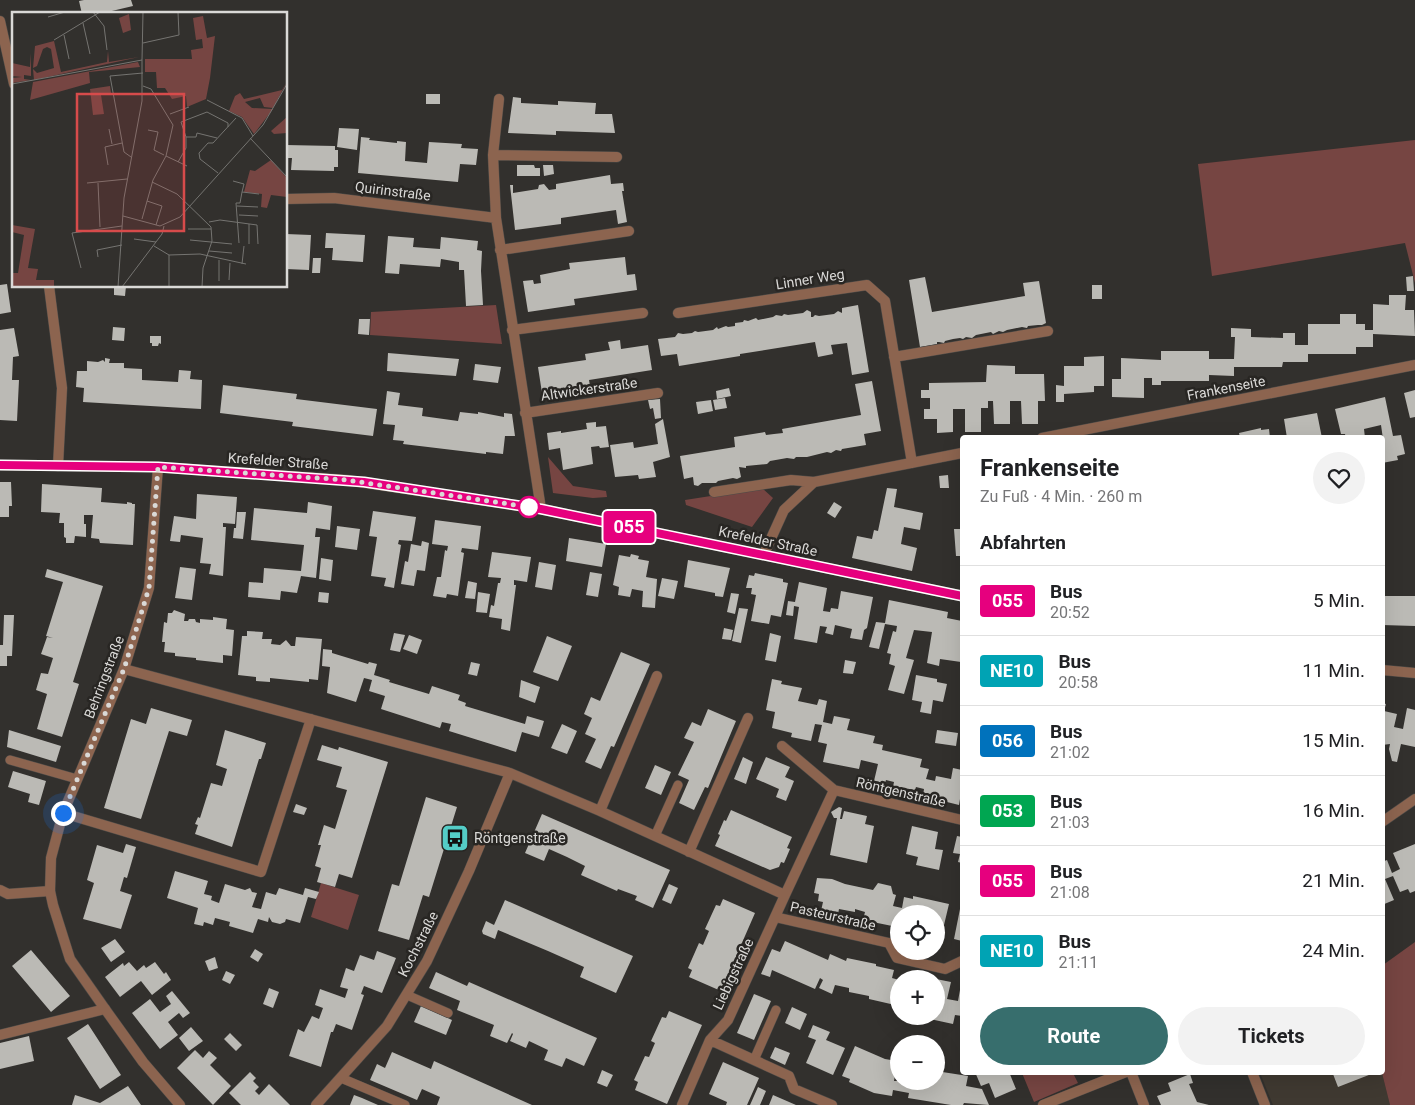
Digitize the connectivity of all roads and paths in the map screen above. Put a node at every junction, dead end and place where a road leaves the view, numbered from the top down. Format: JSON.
{"nodes":[{"id":1,"x":0,"y":21,"type":"edge"},
{"id":2,"x":12,"y":75,"type":"edge"},
{"id":3,"x":499,"y":99,"type":"dead end"},
{"id":4,"x":493,"y":155,"type":"junction"},
{"id":5,"x":617,"y":157,"type":"dead end"},
{"id":6,"x":288,"y":199,"type":"edge"},
{"id":7,"x":496,"y":218,"type":"junction"},
{"id":8,"x":629,"y":232,"type":"dead end"},
{"id":9,"x":500,"y":250,"type":"junction"},
{"id":10,"x":50,"y":288,"type":"edge"},
{"id":11,"x":642,"y":312,"type":"dead end"},
{"id":12,"x":678,"y":313,"type":"dead end"},
{"id":13,"x":512,"y":330,"type":"junction"},
{"id":14,"x":1048,"y":331,"type":"dead end"},
{"id":15,"x":894,"y":357,"type":"junction"},
{"id":16,"x":1415,"y":365,"type":"edge"},
{"id":17,"x":658,"y":393,"type":"dead end"},
{"id":18,"x":525,"y":413,"type":"junction"},
{"id":19,"x":1057,"y":435,"type":"edge"},
{"id":20,"x":960,"y":453,"type":"edge"},
{"id":21,"x":912,"y":463,"type":"junction"},
{"id":22,"x":0,"y":465,"type":"edge"},
{"id":23,"x":58,"y":466,"type":"junction"},
{"id":24,"x":158,"y":467,"type":"junction"},
{"id":25,"x":814,"y":482,"type":"junction"},
{"id":26,"x":714,"y":492,"type":"dead end"},
{"id":27,"x":541,"y":509,"type":"junction"},
{"id":28,"x":764,"y":554,"type":"junction"},
{"id":29,"x":960,"y":596,"type":"edge"},
{"id":30,"x":124,"y":669,"type":"junction"},
{"id":31,"x":1385,"y":670,"type":"edge"},
{"id":32,"x":1415,"y":673,"type":"edge"},
{"id":33,"x":657,"y":676,"type":"dead end"},
{"id":34,"x":748,"y":718,"type":"dead end"},
{"id":35,"x":311,"y":719,"type":"junction"},
{"id":36,"x":782,"y":746,"type":"dead end"},
{"id":37,"x":10,"y":760,"type":"dead end"},
{"id":38,"x":510,"y":773,"type":"junction"},
{"id":39,"x":77,"y":779,"type":"junction"},
{"id":40,"x":678,"y":785,"type":"dead end"},
{"id":41,"x":834,"y":790,"type":"junction"},
{"id":42,"x":1415,"y":799,"type":"edge"},
{"id":43,"x":600,"y":811,"type":"junction"},
{"id":44,"x":63,"y":813,"type":"junction"},
{"id":45,"x":960,"y":820,"type":"edge"},
{"id":46,"x":1385,"y":820,"type":"edge"},
{"id":47,"x":655,"y":836,"type":"junction"},
{"id":48,"x":690,"y":852,"type":"junction"},
{"id":49,"x":0,"y":890,"type":"edge"},
{"id":50,"x":50,"y":891,"type":"junction"},
{"id":51,"x":785,"y":895,"type":"junction"},
{"id":52,"x":774,"y":917,"type":"junction"},
{"id":53,"x":960,"y":962,"type":"edge"},
{"id":54,"x":407,"y":995,"type":"junction"},
{"id":55,"x":104,"y":1009,"type":"junction"},
{"id":56,"x":776,"y":1010,"type":"dead end"},
{"id":57,"x":448,"y":1013,"type":"dead end"},
{"id":58,"x":0,"y":1035,"type":"edge"},
{"id":59,"x":710,"y":1040,"type":"junction"},
{"id":60,"x":754,"y":1060,"type":"junction"},
{"id":61,"x":1118,"y":1075,"type":"edge"},
{"id":62,"x":1132,"y":1075,"type":"edge"},
{"id":63,"x":1253,"y":1075,"type":"edge"},
{"id":64,"x":341,"y":1078,"type":"junction"},
{"id":65,"x":180,"y":1105,"type":"edge"},
{"id":66,"x":316,"y":1105,"type":"edge"},
{"id":67,"x":405,"y":1105,"type":"edge"},
{"id":68,"x":682,"y":1105,"type":"edge"},
{"id":69,"x":832,"y":1105,"type":"edge"},
{"id":70,"x":1043,"y":1105,"type":"edge"},
{"id":71,"x":1144,"y":1105,"type":"edge"},
{"id":72,"x":1265,"y":1105,"type":"edge"}],
"edges":[{"from":1,"to":2,"type":"street"},
{"from":3,"to":4,"type":"street","name":"Altwickerstraße"},
{"from":4,"to":5,"type":"street"},
{"from":4,"to":7,"type":"street","name":"Altwickerstraße"},
{"from":6,"to":7,"type":"street","name":"Quirinstraße"},
{"from":7,"to":9,"type":"street","name":"Altwickerstraße"},
{"from":8,"to":9,"type":"street"},
{"from":9,"to":13,"type":"street","name":"Altwickerstraße"},
{"from":10,"to":23,"type":"street"},
{"from":11,"to":13,"type":"street"},
{"from":12,"to":15,"type":"street","name":"Linner Weg"},
{"from":13,"to":18,"type":"street","name":"Altwickerstraße"},
{"from":14,"to":15,"type":"street"},
{"from":15,"to":21,"type":"street","name":"Linner Weg"},
{"from":16,"to":19,"type":"street","name":"Frankenseite"},
{"from":17,"to":18,"type":"street","name":"Altwickerstraße"},
{"from":18,"to":27,"type":"street","name":"Altwickerstraße"},
{"from":20,"to":21,"type":"street"},
{"from":21,"to":25,"type":"street"},
{"from":22,"to":23,"type":"street","name":"Krefelder Straße"},
{"from":23,"to":24,"type":"street","name":"Krefelder Straße"},
{"from":24,"to":27,"type":"street","name":"Krefelder Straße"},
{"from":24,"to":30,"type":"street","name":"Behringstraße"},
{"from":25,"to":26,"type":"street"},
{"from":25,"to":28,"type":"street"},
{"from":27,"to":28,"type":"street","name":"Krefelder Straße"},
{"from":28,"to":29,"type":"street","name":"Krefelder Straße"},
{"from":30,"to":35,"type":"street"},
{"from":30,"to":39,"type":"street","name":"Behringstraße"},
{"from":31,"to":32,"type":"street"},
{"from":33,"to":43,"type":"street"},
{"from":34,"to":48,"type":"street"},
{"from":35,"to":38,"type":"street"},
{"from":35,"to":44,"type":"street"},
{"from":36,"to":41,"type":"street","name":"Röntgenstraße"},
{"from":37,"to":39,"type":"lane"},
{"from":38,"to":43,"type":"street"},
{"from":38,"to":54,"type":"street","name":"Kochstraße"},
{"from":39,"to":44,"type":"street","name":"Behringstraße"},
{"from":40,"to":47,"type":"lane"},
{"from":41,"to":45,"type":"street","name":"Röntgenstraße"},
{"from":41,"to":51,"type":"street"},
{"from":42,"to":46,"type":"street"},
{"from":43,"to":47,"type":"street"},
{"from":44,"to":50,"type":"street","name":"Behringstraße"},
{"from":47,"to":48,"type":"street"},
{"from":48,"to":51,"type":"street"},
{"from":49,"to":50,"type":"street"},
{"from":50,"to":55,"type":"street","name":"Behringstraße"},
{"from":51,"to":52,"type":"street"},
{"from":52,"to":53,"type":"street","name":"Pasteurstraße"},
{"from":52,"to":59,"type":"street","name":"Liebigstraße"},
{"from":54,"to":57,"type":"lane"},
{"from":54,"to":64,"type":"street","name":"Kochstraße"},
{"from":55,"to":58,"type":"street"},
{"from":55,"to":65,"type":"street","name":"Behringstraße"},
{"from":56,"to":60,"type":"lane"},
{"from":59,"to":60,"type":"street"},
{"from":59,"to":68,"type":"street","name":"Liebigstraße"},
{"from":60,"to":69,"type":"street"},
{"from":61,"to":70,"type":"street"},
{"from":62,"to":71,"type":"street"},
{"from":63,"to":72,"type":"street"},
{"from":64,"to":66,"type":"street","name":"Kochstraße"},
{"from":64,"to":67,"type":"lane"}]}
